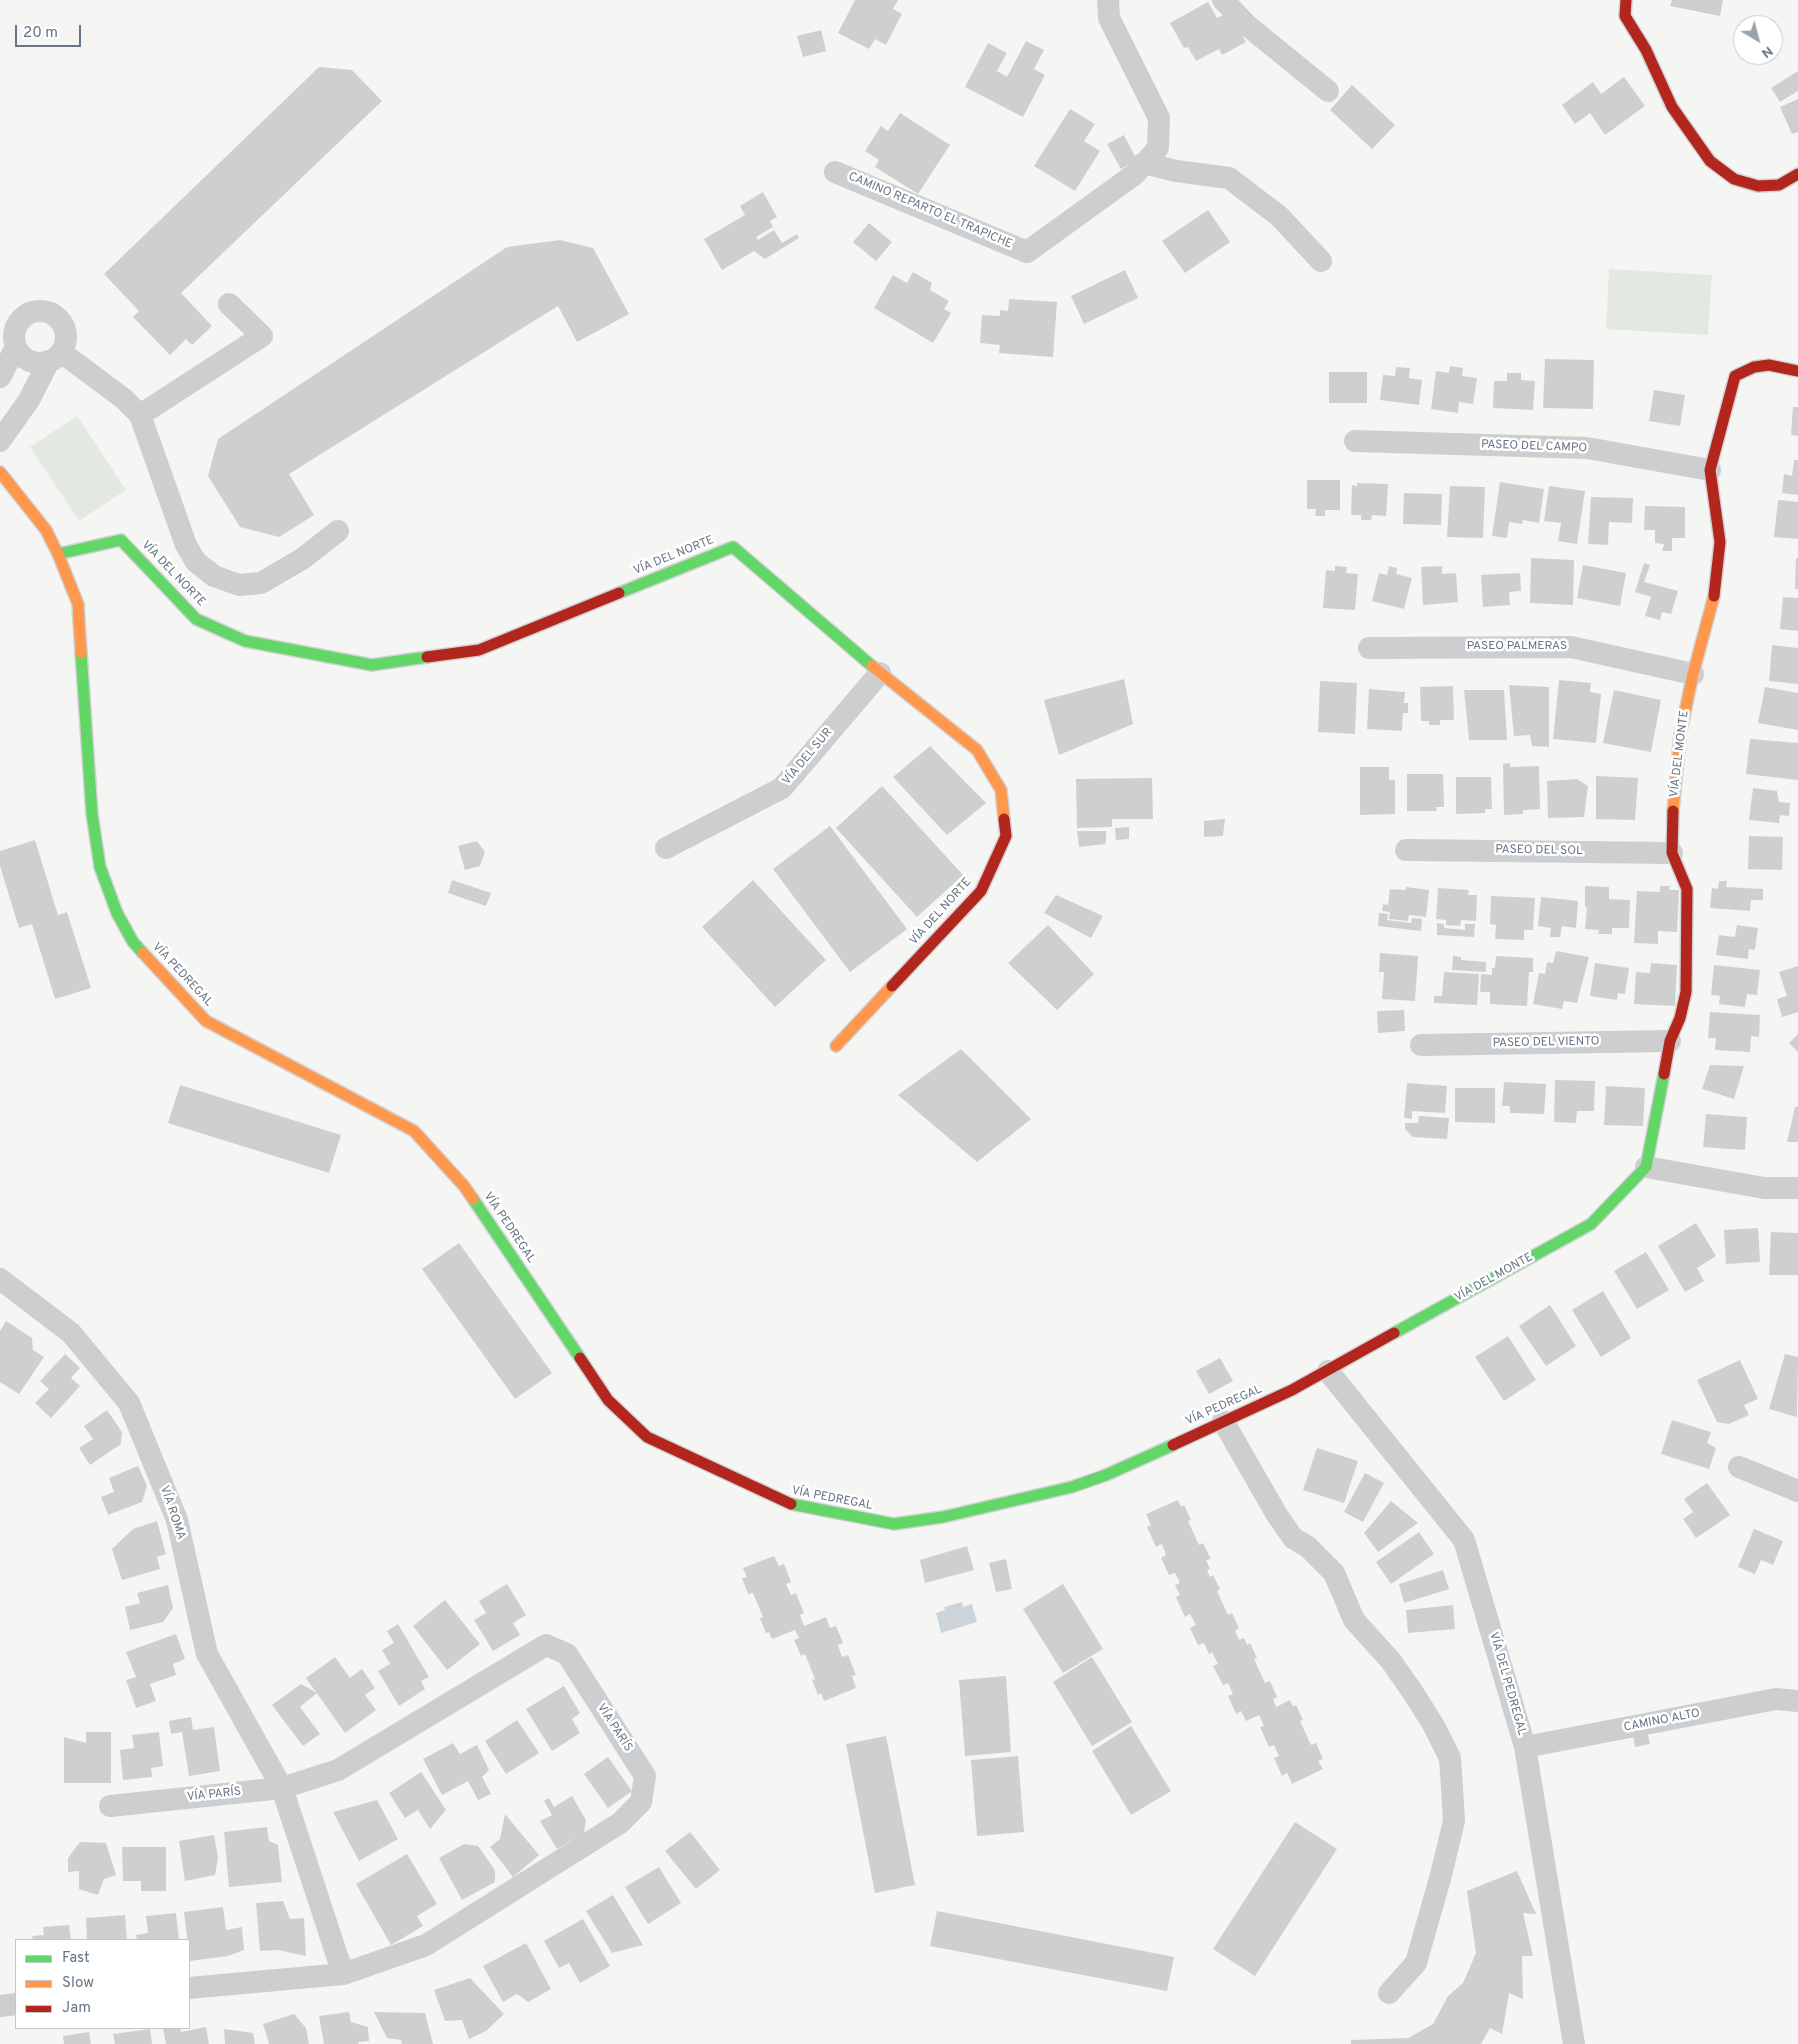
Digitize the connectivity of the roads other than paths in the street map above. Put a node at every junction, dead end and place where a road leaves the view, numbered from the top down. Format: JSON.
{"nodes":[{"id":1,"x":1108,"y":0,"type":"edge"},
{"id":2,"x":1223,"y":0,"type":"edge"},
{"id":3,"x":1626,"y":0,"type":"edge"},
{"id":4,"x":1328,"y":91,"type":"dead end"},
{"id":5,"x":1144,"y":164,"type":"junction"},
{"id":6,"x":835,"y":172,"type":"dead end"},
{"id":7,"x":1798,"y":174,"type":"edge"},
{"id":8,"x":1321,"y":261,"type":"dead end"},
{"id":9,"x":229,"y":304,"type":"dead end"},
{"id":10,"x":11,"y":331,"type":"edge"},
{"id":11,"x":55,"y":356,"type":"junction"},
{"id":12,"x":1798,"y":371,"type":"edge"},
{"id":13,"x":0,"y":377,"type":"edge"},
{"id":14,"x":140,"y":415,"type":"junction"},
{"id":15,"x":0,"y":441,"type":"edge"},
{"id":16,"x":1355,"y":442,"type":"dead end"},
{"id":17,"x":1710,"y":470,"type":"junction"},
{"id":18,"x":0,"y":472,"type":"edge"},
{"id":19,"x":338,"y":531,"type":"dead end"},
{"id":20,"x":58,"y":554,"type":"junction"},
{"id":21,"x":1369,"y":648,"type":"dead end"},
{"id":22,"x":880,"y":673,"type":"junction"},
{"id":23,"x":1693,"y":674,"type":"junction"},
{"id":24,"x":666,"y":848,"type":"dead end"},
{"id":25,"x":1406,"y":850,"type":"dead end"},
{"id":26,"x":1672,"y":853,"type":"junction"},
{"id":27,"x":1670,"y":1041,"type":"junction"},
{"id":28,"x":1421,"y":1045,"type":"dead end"},
{"id":29,"x":836,"y":1046,"type":"dead end"},
{"id":30,"x":1646,"y":1167,"type":"junction"},
{"id":31,"x":1798,"y":1188,"type":"edge"},
{"id":32,"x":0,"y":1279,"type":"edge"},
{"id":33,"x":1328,"y":1371,"type":"junction"},
{"id":34,"x":1223,"y":1421,"type":"junction"},
{"id":35,"x":1739,"y":1467,"type":"dead end"},
{"id":36,"x":1798,"y":1491,"type":"edge"},
{"id":37,"x":1798,"y":1702,"type":"edge"},
{"id":38,"x":1525,"y":1747,"type":"junction"},
{"id":39,"x":282,"y":1788,"type":"junction"},
{"id":40,"x":110,"y":1806,"type":"dead end"},
{"id":41,"x":343,"y":1974,"type":"junction"},
{"id":42,"x":190,"y":1988,"type":"edge"},
{"id":43,"x":1389,"y":1993,"type":"dead end"},
{"id":44,"x":15,"y":2004,"type":"edge"},
{"id":45,"x":0,"y":2006,"type":"edge"},
{"id":46,"x":1574,"y":2044,"type":"edge"}],
"edges":[{"from":1,"to":5,"type":"street","name":"CAMINO REPARTO EL TRAPICHE"},
{"from":2,"to":4,"type":"street"},
{"from":3,"to":7,"type":"street"},
{"from":5,"to":6,"type":"street","name":"CAMINO REPARTO EL TRAPICHE"},
{"from":5,"to":8,"type":"street"},
{"from":9,"to":14,"type":"street"},
{"from":10,"to":11,"type":"street"},
{"from":10,"to":11,"type":"street"},
{"from":10,"to":13,"type":"street"},
{"from":11,"to":14,"type":"street"},
{"from":11,"to":15,"type":"street"},
{"from":12,"to":17,"type":"street","name":"VÍA DEL MONTE"},
{"from":14,"to":19,"type":"street"},
{"from":16,"to":17,"type":"street","name":"PASEO DEL CAMPO"},
{"from":17,"to":23,"type":"street","name":"VÍA DEL MONTE"},
{"from":18,"to":20,"type":"street","name":"VÍA PEDREGAL"},
{"from":20,"to":22,"type":"street","name":"VÍA DEL NORTE"},
{"from":20,"to":34,"type":"street","name":"VÍA PEDREGAL"},
{"from":21,"to":23,"type":"street","name":"PASEO PALMERAS"},
{"from":22,"to":24,"type":"street","name":"VÍA DEL SUR"},
{"from":22,"to":29,"type":"street","name":"VÍA DEL NORTE"},
{"from":23,"to":26,"type":"street","name":"VÍA DEL MONTE"},
{"from":25,"to":26,"type":"street","name":"PASEO DEL SOL"},
{"from":26,"to":27,"type":"street","name":"VÍA DEL MONTE"},
{"from":27,"to":28,"type":"street","name":"PASEO DEL VIENTO"},
{"from":27,"to":30,"type":"street","name":"VÍA DEL MONTE"},
{"from":30,"to":31,"type":"street"},
{"from":30,"to":33,"type":"street","name":"VÍA DEL MONTE"},
{"from":32,"to":39,"type":"street","name":"VÍA ROMA"},
{"from":33,"to":34,"type":"street","name":"VÍA PEDREGAL"},
{"from":33,"to":38,"type":"street","name":"VÍA DEL PEDREGAL"},
{"from":34,"to":43,"type":"street"},
{"from":35,"to":36,"type":"street"},
{"from":37,"to":38,"type":"street","name":"CAMINO ALTO"},
{"from":38,"to":46,"type":"street","name":"VÍA DEL PEDREGAL"},
{"from":39,"to":40,"type":"street","name":"VÍA PARÍS"},
{"from":39,"to":41,"type":"street","name":"VÍA ROMA"},
{"from":39,"to":41,"type":"street","name":"VÍA PARÍS"},
{"from":41,"to":42,"type":"street","name":"VÍA PARÍS"},
{"from":44,"to":45,"type":"street"}]}
